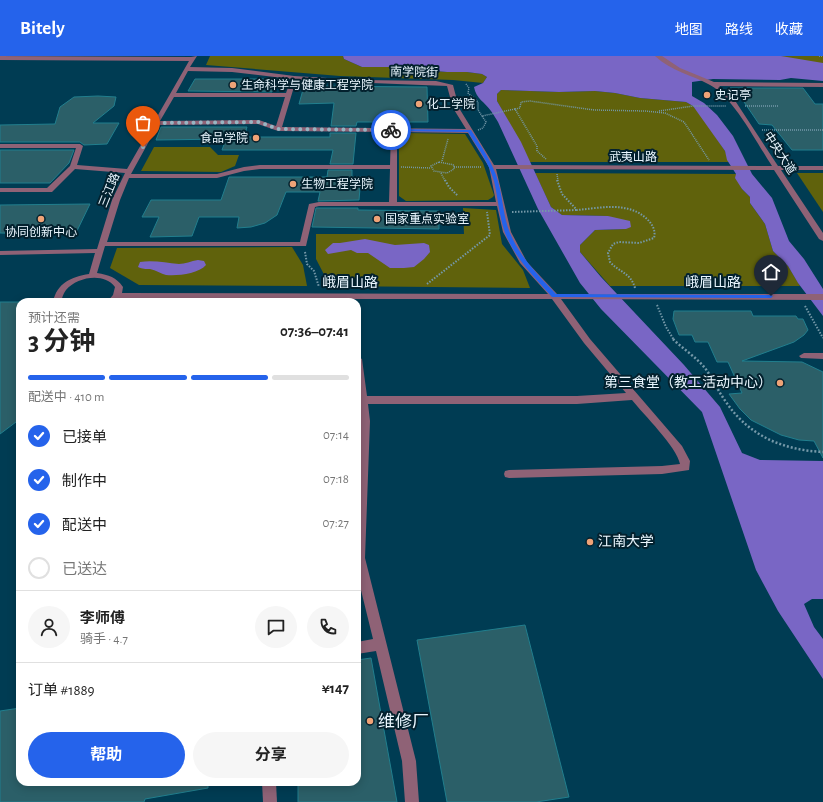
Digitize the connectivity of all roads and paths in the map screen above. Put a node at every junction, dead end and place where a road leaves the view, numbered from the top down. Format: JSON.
{"nodes":[{"id":1,"x":658,"y":56,"type":"edge"},
{"id":2,"x":819,"y":56,"type":"edge"},
{"id":3,"x":823,"y":56,"type":"edge"},
{"id":4,"x":0,"y":58,"type":"edge"},
{"id":5,"x":193,"y":58,"type":"edge"},
{"id":6,"x":186,"y":69,"type":"junction"},
{"id":7,"x":294,"y":78,"type":"junction"},
{"id":8,"x":466,"y":84,"type":"dead end"},
{"id":9,"x":713,"y":84,"type":"junction"},
{"id":10,"x":823,"y":85,"type":"edge"},
{"id":11,"x":172,"y":95,"type":"junction"},
{"id":12,"x":288,"y":95,"type":"junction"},
{"id":13,"x":710,"y":106,"type":"dead end"},
{"id":14,"x":736,"y":106,"type":"junction"},
{"id":15,"x":779,"y":106,"type":"dead end"},
{"id":16,"x":515,"y":109,"type":"dead end"},
{"id":17,"x":658,"y":111,"type":"dead end"},
{"id":18,"x":482,"y":116,"type":"junction"},
{"id":19,"x":156,"y":123,"type":"junction"},
{"id":20,"x":278,"y":129,"type":"junction"},
{"id":21,"x":394,"y":130,"type":"junction"},
{"id":22,"x":751,"y":130,"type":"junction"},
{"id":23,"x":823,"y":130,"type":"edge"},
{"id":24,"x":453,"y":131,"type":"junction"},
{"id":25,"x":470,"y":131,"type":"junction"},
{"id":26,"x":0,"y":146,"type":"edge"},
{"id":27,"x":442,"y":161,"type":"junction"},
{"id":28,"x":393,"y":167,"type":"junction"},
{"id":29,"x":492,"y":167,"type":"junction"},
{"id":30,"x":73,"y":168,"type":"junction"},
{"id":31,"x":431,"y":168,"type":"junction"},
{"id":32,"x":454,"y":168,"type":"junction"},
{"id":33,"x":777,"y":168,"type":"junction"},
{"id":34,"x":823,"y":168,"type":"edge"},
{"id":35,"x":128,"y":173,"type":"junction"},
{"id":36,"x":442,"y":173,"type":"junction"},
{"id":37,"x":0,"y":190,"type":"edge"},
{"id":38,"x":393,"y":204,"type":"junction"},
{"id":39,"x":465,"y":204,"type":"junction"},
{"id":40,"x":485,"y":204,"type":"junction"},
{"id":41,"x":500,"y":204,"type":"junction"},
{"id":42,"x":578,"y":210,"type":"dead end"},
{"id":43,"x":502,"y":212,"type":"junction"},
{"id":44,"x":823,"y":239,"type":"edge"},
{"id":45,"x":303,"y":244,"type":"junction"},
{"id":46,"x":101,"y":248,"type":"junction"},
{"id":47,"x":0,"y":253,"type":"edge"},
{"id":48,"x":92,"y":276,"type":"junction"},
{"id":49,"x":427,"y":284,"type":"dead end"},
{"id":50,"x":320,"y":296,"type":"junction"},
{"id":51,"x":554,"y":296,"type":"junction"},
{"id":52,"x":654,"y":296,"type":"junction"},
{"id":53,"x":800,"y":297,"type":"junction"},
{"id":54,"x":823,"y":297,"type":"edge"},
{"id":55,"x":57,"y":298,"type":"edge"},
{"id":56,"x":114,"y":298,"type":"edge"},
{"id":57,"x":183,"y":298,"type":"edge"},
{"id":58,"x":340,"y":298,"type":"edge"},
{"id":59,"x":361,"y":299,"type":"edge"},
{"id":60,"x":823,"y":338,"type":"edge"},
{"id":61,"x":804,"y":356,"type":"dead end"},
{"id":62,"x":823,"y":356,"type":"edge"},
{"id":63,"x":633,"y":396,"type":"junction"},
{"id":64,"x":361,"y":400,"type":"edge"},
{"id":65,"x":361,"y":404,"type":"edge"},
{"id":66,"x":823,"y":452,"type":"edge"},
{"id":67,"x":509,"y":474,"type":"dead end"},
{"id":68,"x":361,"y":512,"type":"edge"},
{"id":69,"x":361,"y":566,"type":"edge"},
{"id":70,"x":380,"y":644,"type":"junction"},
{"id":71,"x":361,"y":647,"type":"edge"},
{"id":72,"x":270,"y":786,"type":"edge"},
{"id":73,"x":270,"y":802,"type":"edge"},
{"id":74,"x":412,"y":802,"type":"edge"}],
"edges":[{"from":1,"to":9,"type":"street"},
{"from":2,"to":3,"type":"path"},
{"from":4,"to":5,"type":"street"},
{"from":5,"to":6,"type":"street","name":"三江路"},
{"from":6,"to":7,"type":"street","name":"南学院街"},
{"from":6,"to":11,"type":"street","name":"三江路"},
{"from":7,"to":12,"type":"street"},
{"from":7,"to":25,"type":"street","name":"南学院街"},
{"from":8,"to":18,"type":"path"},
{"from":9,"to":10,"type":"street"},
{"from":9,"to":14,"type":"street","name":"中央大道"},
{"from":11,"to":12,"type":"street"},
{"from":11,"to":19,"type":"street","name":"三江路"},
{"from":12,"to":20,"type":"street"},
{"from":13,"to":17,"type":"path"},
{"from":14,"to":15,"type":"path"},
{"from":14,"to":22,"type":"street","name":"中央大道"},
{"from":16,"to":18,"type":"path"},
{"from":18,"to":25,"type":"path"},
{"from":19,"to":20,"type":"street"},
{"from":19,"to":35,"type":"street","name":"三江路"},
{"from":20,"to":21,"type":"street"},
{"from":21,"to":24,"type":"street"},
{"from":21,"to":28,"type":"street"},
{"from":22,"to":23,"type":"path"},
{"from":22,"to":33,"type":"street","name":"中央大道"},
{"from":24,"to":25,"type":"street"},
{"from":24,"to":27,"type":"path"},
{"from":25,"to":29,"type":"street","name":"南学院街"},
{"from":26,"to":30,"type":"street"},
{"from":27,"to":31,"type":"path"},
{"from":27,"to":32,"type":"path"},
{"from":28,"to":31,"type":"path"},
{"from":28,"to":35,"type":"street"},
{"from":28,"to":38,"type":"street"},
{"from":29,"to":32,"type":"path"},
{"from":29,"to":33,"type":"street","name":"武夷山路"},
{"from":29,"to":41,"type":"street","name":"南学院街"},
{"from":30,"to":35,"type":"street"},
{"from":30,"to":37,"type":"street"},
{"from":31,"to":36,"type":"path"},
{"from":32,"to":36,"type":"path"},
{"from":33,"to":34,"type":"street"},
{"from":33,"to":44,"type":"street","name":"中央大道"},
{"from":35,"to":46,"type":"street","name":"三江路"},
{"from":36,"to":39,"type":"path"},
{"from":38,"to":39,"type":"street"},
{"from":38,"to":45,"type":"street"},
{"from":39,"to":40,"type":"street"},
{"from":40,"to":41,"type":"street"},
{"from":40,"to":49,"type":"path"},
{"from":41,"to":43,"type":"street","name":"南学院街"},
{"from":42,"to":43,"type":"path"},
{"from":43,"to":51,"type":"street","name":"南学院街"},
{"from":45,"to":46,"type":"street"},
{"from":45,"to":50,"type":"path"},
{"from":46,"to":47,"type":"street"},
{"from":46,"to":48,"type":"street","name":"三江路"},
{"from":48,"to":55,"type":"street"},
{"from":48,"to":56,"type":"street"},
{"from":50,"to":57,"type":"street","name":"峨眉山路"},
{"from":50,"to":58,"type":"street","name":"峨眉山路"},
{"from":51,"to":52,"type":"street","name":"峨眉山路"},
{"from":51,"to":59,"type":"street","name":"峨眉山路"},
{"from":51,"to":63,"type":"street","name":"南学院街"},
{"from":52,"to":53,"type":"street","name":"峨眉山路"},
{"from":52,"to":66,"type":"path"},
{"from":53,"to":54,"type":"street","name":"峨眉山路"},
{"from":53,"to":60,"type":"path"},
{"from":61,"to":62,"type":"street"},
{"from":63,"to":64,"type":"street"},
{"from":63,"to":67,"type":"street","name":"南学院街"},
{"from":65,"to":68,"type":"street"},
{"from":69,"to":70,"type":"street"},
{"from":70,"to":71,"type":"street"},
{"from":70,"to":74,"type":"street"},
{"from":72,"to":73,"type":"street"}]}
